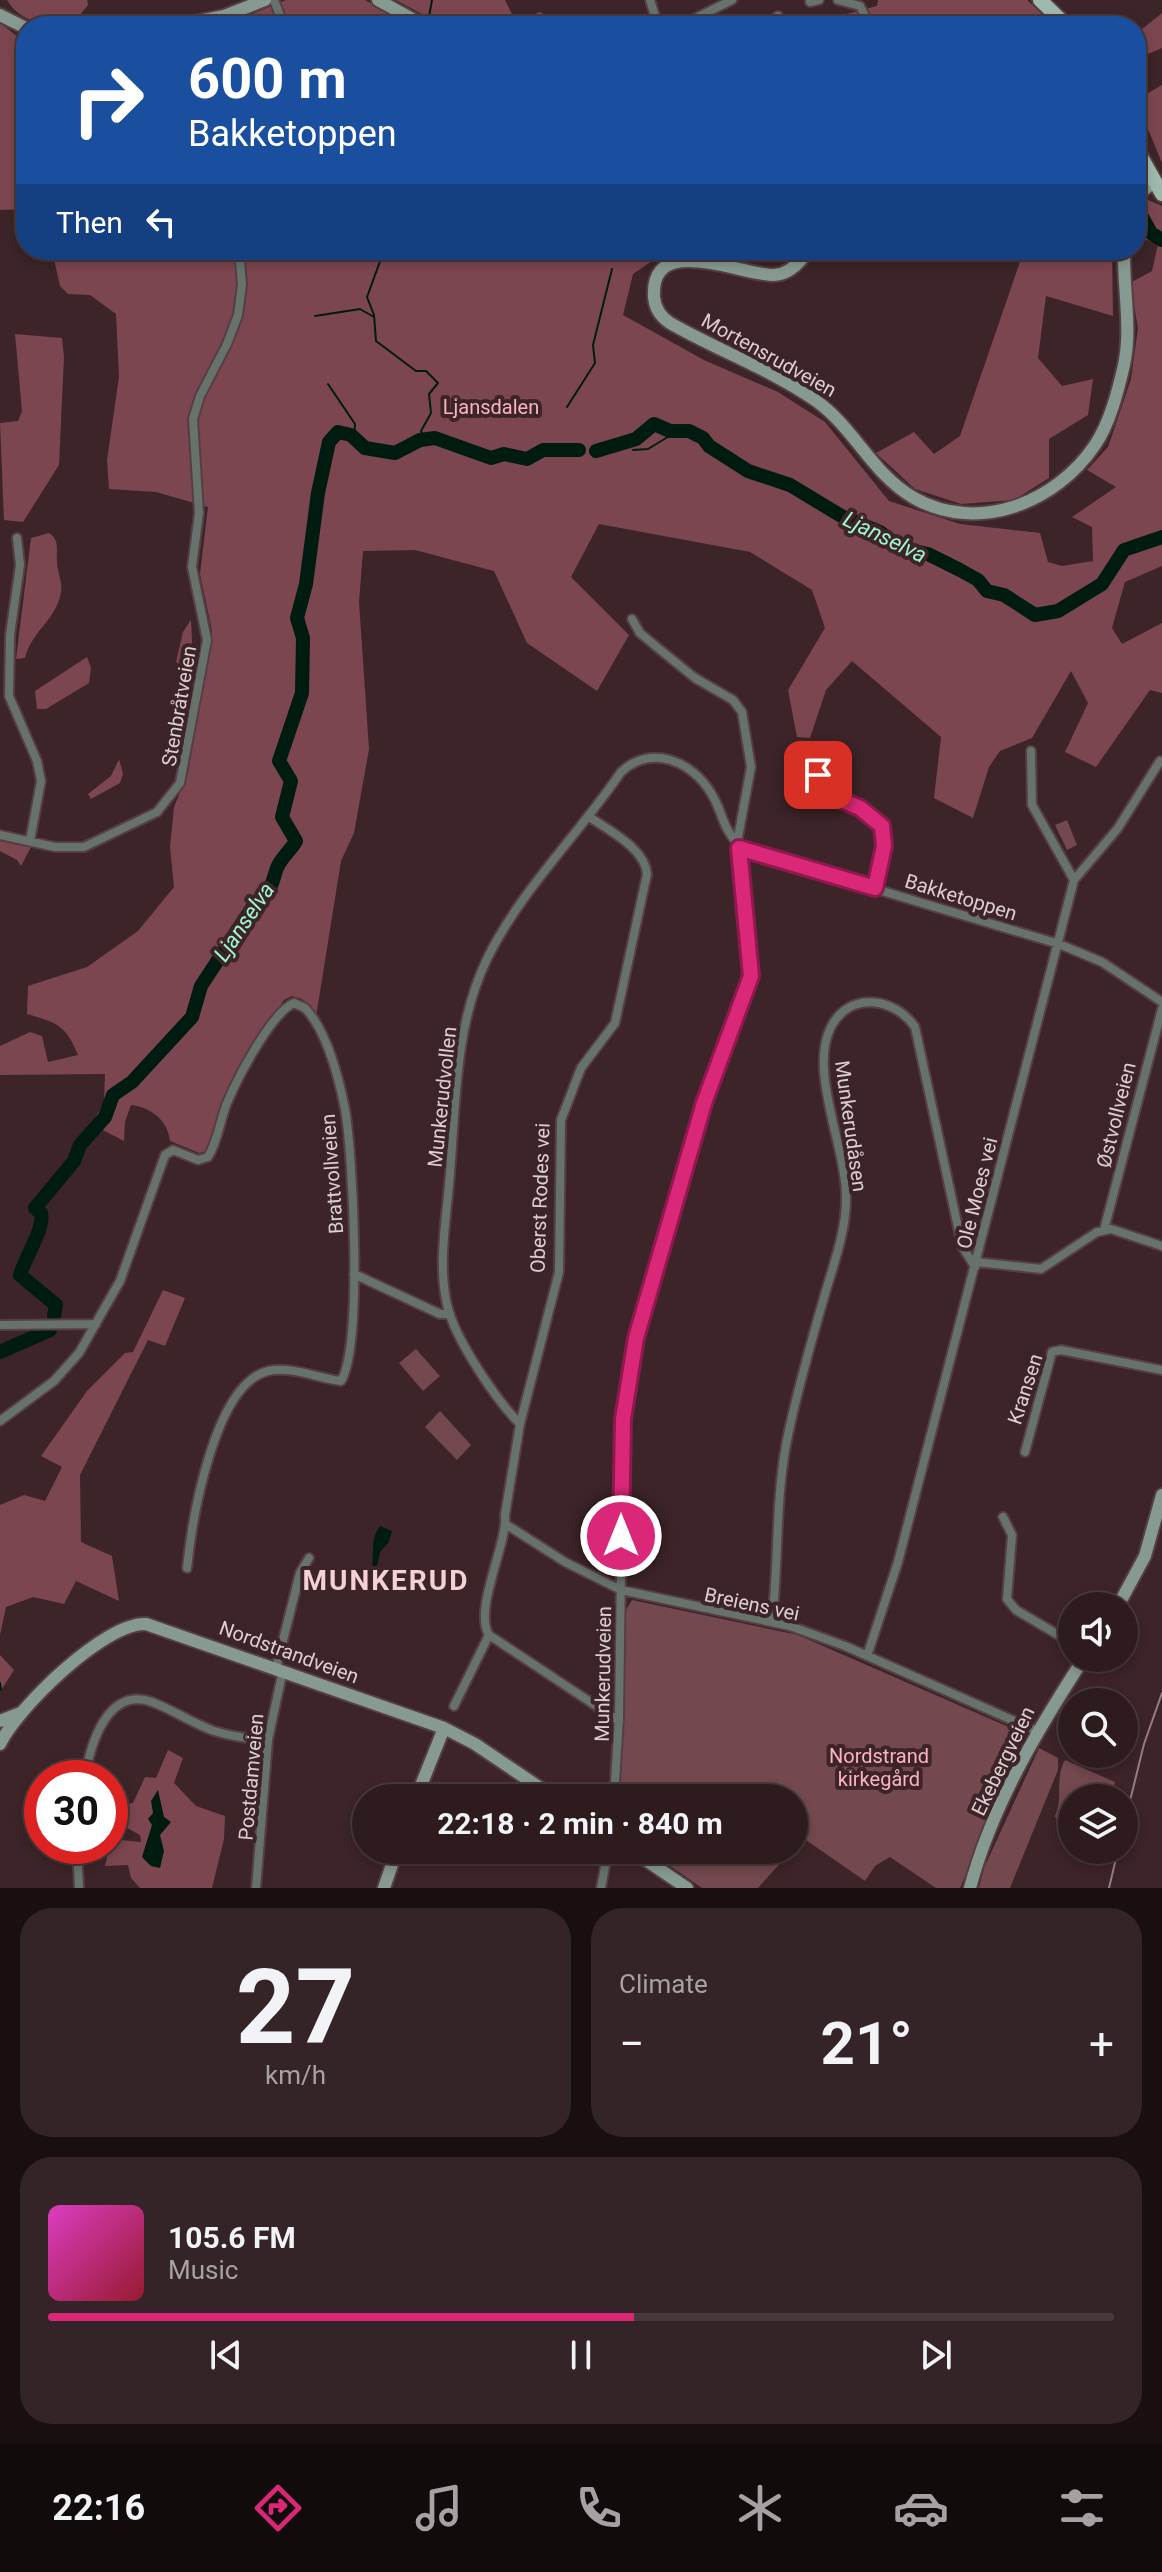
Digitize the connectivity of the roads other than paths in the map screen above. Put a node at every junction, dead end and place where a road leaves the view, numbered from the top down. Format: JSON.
{"nodes":[{"id":1,"x":265,"y":0,"type":"edge"},
{"id":2,"x":378,"y":0,"type":"edge"},
{"id":3,"x":732,"y":0,"type":"edge"},
{"id":4,"x":838,"y":0,"type":"edge"},
{"id":5,"x":1040,"y":0,"type":"edge"},
{"id":6,"x":0,"y":5,"type":"edge"},
{"id":7,"x":0,"y":15,"type":"edge"},
{"id":8,"x":224,"y":16,"type":"edge"},
{"id":9,"x":407,"y":16,"type":"edge"},
{"id":10,"x":700,"y":16,"type":"edge"},
{"id":11,"x":865,"y":16,"type":"edge"},
{"id":12,"x":1057,"y":16,"type":"edge"},
{"id":13,"x":14,"y":20,"type":"joint"},
{"id":14,"x":240,"y":260,"type":"edge"},
{"id":15,"x":693,"y":260,"type":"edge"},
{"id":16,"x":693,"y":260,"type":"edge"},
{"id":17,"x":800,"y":260,"type":"edge"},
{"id":18,"x":1124,"y":260,"type":"edge"},
{"id":19,"x":17,"y":538,"type":"dead end"},
{"id":20,"x":632,"y":619,"type":"dead end"},
{"id":21,"x":1031,"y":751,"type":"dead end"},
{"id":22,"x":1160,"y":761,"type":"edge"},
{"id":23,"x":823,"y":792,"type":"dead end"},
{"id":24,"x":588,"y":816,"type":"junction"},
{"id":25,"x":0,"y":835,"type":"edge"},
{"id":26,"x":30,"y":841,"type":"junction"},
{"id":27,"x":738,"y":846,"type":"junction"},
{"id":28,"x":1074,"y":880,"type":"junction"},
{"id":29,"x":875,"y":888,"type":"junction"},
{"id":30,"x":1059,"y":944,"type":"junction"},
{"id":31,"x":1161,"y":1001,"type":"edge"},
{"id":32,"x":1104,"y":1230,"type":"junction"},
{"id":33,"x":1162,"y":1246,"type":"edge"},
{"id":34,"x":975,"y":1264,"type":"junction"},
{"id":35,"x":354,"y":1274,"type":"junction"},
{"id":36,"x":450,"y":1314,"type":"junction"},
{"id":37,"x":96,"y":1324,"type":"junction"},
{"id":38,"x":0,"y":1325,"type":"edge"},
{"id":39,"x":1162,"y":1370,"type":"edge"},
{"id":40,"x":0,"y":1421,"type":"edge"},
{"id":41,"x":520,"y":1424,"type":"junction"},
{"id":42,"x":1025,"y":1452,"type":"dead end"},
{"id":43,"x":1162,"y":1495,"type":"edge"},
{"id":44,"x":1003,"y":1517,"type":"dead end"},
{"id":45,"x":507,"y":1525,"type":"junction"},
{"id":46,"x":309,"y":1558,"type":"dead end"},
{"id":47,"x":187,"y":1568,"type":"dead end"},
{"id":48,"x":621,"y":1590,"type":"junction"},
{"id":49,"x":1126,"y":1592,"type":"edge"},
{"id":50,"x":772,"y":1621,"type":"junction"},
{"id":51,"x":489,"y":1635,"type":"junction"},
{"id":52,"x":1058,"y":1635,"type":"edge"},
{"id":53,"x":867,"y":1656,"type":"junction"},
{"id":54,"x":279,"y":1669,"type":"junction"},
{"id":55,"x":1075,"y":1672,"type":"edge"},
{"id":56,"x":454,"y":1706,"type":"dead end"},
{"id":57,"x":20,"y":1713,"type":"junction"},
{"id":58,"x":0,"y":1721,"type":"edge"},
{"id":59,"x":619,"y":1721,"type":"junction"},
{"id":60,"x":444,"y":1728,"type":"junction"},
{"id":61,"x":1037,"y":1731,"type":"junction"},
{"id":62,"x":1,"y":1736,"type":"edge"},
{"id":63,"x":268,"y":1740,"type":"junction"},
{"id":64,"x":91,"y":1760,"type":"edge"},
{"id":65,"x":422,"y":1784,"type":"edge"},
{"id":66,"x":534,"y":1784,"type":"edge"},
{"id":67,"x":615,"y":1784,"type":"edge"},
{"id":68,"x":78,"y":1864,"type":"edge"},
{"id":69,"x":392,"y":1864,"type":"edge"},
{"id":70,"x":605,"y":1864,"type":"edge"},
{"id":71,"x":652,"y":1864,"type":"edge"},
{"id":72,"x":79,"y":1888,"type":"edge"},
{"id":73,"x":256,"y":1888,"type":"edge"},
{"id":74,"x":384,"y":1888,"type":"edge"},
{"id":75,"x":601,"y":1888,"type":"edge"},
{"id":76,"x":687,"y":1888,"type":"edge"},
{"id":77,"x":970,"y":1888,"type":"edge"}],
"edges":[{"from":1,"to":8,"type":"street"},
{"from":2,"to":9,"type":"street"},
{"from":3,"to":10,"type":"street"},
{"from":4,"to":11,"type":"street"},
{"from":5,"to":12,"type":"main road"},
{"from":6,"to":13,"type":"street"},
{"from":7,"to":13,"type":"street"},
{"from":14,"to":26,"type":"street","name":"Stenbråtveien"},
{"from":15,"to":17,"type":"street","name":"Mortensrudveien"},
{"from":16,"to":18,"type":"street","name":"Mortensrudveien"},
{"from":19,"to":26,"type":"street"},
{"from":20,"to":27,"type":"street","name":"Munkerudveien"},
{"from":21,"to":28,"type":"street"},
{"from":22,"to":28,"type":"street","name":"Ole Moes vei"},
{"from":23,"to":29,"type":"street"},
{"from":24,"to":27,"type":"street","name":"Munkerudvollen"},
{"from":24,"to":36,"type":"street","name":"Munkerudvollen"},
{"from":24,"to":41,"type":"street","name":"Oberst Rodes vei"},
{"from":25,"to":26,"type":"street","name":"Stenbråtveien"},
{"from":27,"to":29,"type":"street","name":"Bakketoppen"},
{"from":27,"to":48,"type":"street","name":"Munkerudveien"},
{"from":28,"to":30,"type":"street","name":"Ole Moes vei"},
{"from":29,"to":30,"type":"street","name":"Bakketoppen"},
{"from":30,"to":31,"type":"street","name":"Bakketoppen"},
{"from":30,"to":34,"type":"street","name":"Ole Moes vei"},
{"from":31,"to":32,"type":"street","name":"Østvollveien"},
{"from":32,"to":33,"type":"street"},
{"from":32,"to":34,"type":"street"},
{"from":34,"to":50,"type":"street","name":"Munkerudåsen"},
{"from":34,"to":53,"type":"street","name":"Ole Moes vei"},
{"from":35,"to":36,"type":"street"},
{"from":35,"to":37,"type":"street","name":"Brattvollveien"},
{"from":35,"to":47,"type":"street","name":"Brattvollveien"},
{"from":36,"to":41,"type":"street","name":"Munkerudvollen"},
{"from":37,"to":38,"type":"street"},
{"from":37,"to":40,"type":"street"},
{"from":39,"to":42,"type":"street","name":"Kransen"},
{"from":41,"to":45,"type":"street","name":"Oberst Rodes vei"},
{"from":43,"to":49,"type":"street"},
{"from":44,"to":52,"type":"street"},
{"from":45,"to":48,"type":"street","name":"Breiens vei"},
{"from":45,"to":51,"type":"street","name":"Oberst Rodes vei"},
{"from":46,"to":54,"type":"street","name":"Postdamveien"},
{"from":48,"to":50,"type":"street","name":"Breiens vei"},
{"from":48,"to":59,"type":"street","name":"Munkerudveien"},
{"from":50,"to":53,"type":"street","name":"Breiens vei"},
{"from":51,"to":56,"type":"street","name":"Oberst Rodes vei"},
{"from":51,"to":59,"type":"street"},
{"from":53,"to":61,"type":"street","name":"Breiens vei"},
{"from":54,"to":57,"type":"street","name":"Nordstrandveien"},
{"from":54,"to":60,"type":"street","name":"Nordstrandveien"},
{"from":54,"to":63,"type":"street","name":"Postdamveien"},
{"from":55,"to":61,"type":"street","name":"Ekebergveien"},
{"from":57,"to":58,"type":"street","name":"Nordstrandveien"},
{"from":57,"to":62,"type":"street","name":"Nordstrandveien"},
{"from":59,"to":67,"type":"street","name":"Munkerudveien"},
{"from":60,"to":65,"type":"street"},
{"from":60,"to":66,"type":"street","name":"Nordstrandveien"},
{"from":61,"to":77,"type":"street","name":"Ekebergveien"},
{"from":63,"to":64,"type":"street"},
{"from":63,"to":73,"type":"street","name":"Postdamveien"},
{"from":68,"to":72,"type":"street"},
{"from":69,"to":74,"type":"street"},
{"from":70,"to":75,"type":"street"},
{"from":71,"to":76,"type":"street"}]}
